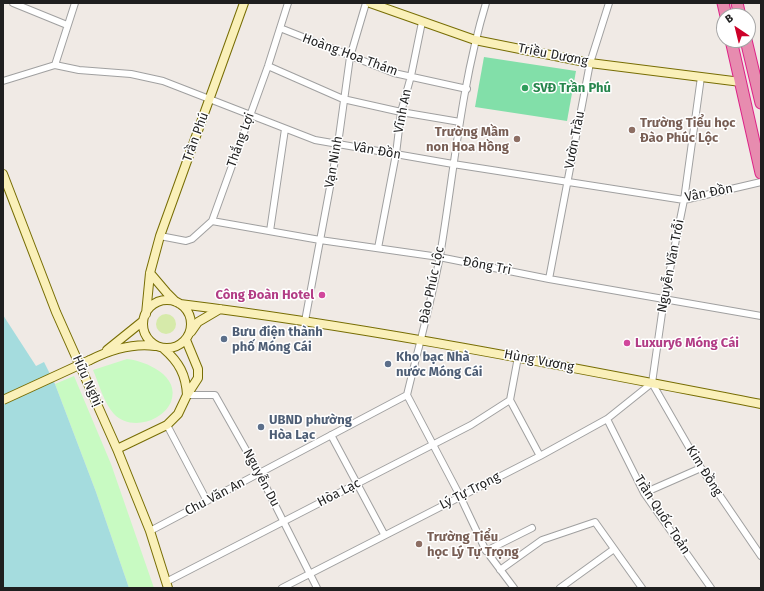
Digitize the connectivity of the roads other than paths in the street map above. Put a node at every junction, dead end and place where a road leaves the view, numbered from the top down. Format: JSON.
{"nodes":[{"id":1,"x":14,"y":3,"type":"edge"},
{"id":2,"x":75,"y":3,"type":"edge"},
{"id":3,"x":244,"y":3,"type":"edge"},
{"id":4,"x":288,"y":3,"type":"edge"},
{"id":5,"x":366,"y":3,"type":"edge"},
{"id":6,"x":370,"y":3,"type":"edge"},
{"id":7,"x":486,"y":3,"type":"edge"},
{"id":8,"x":609,"y":3,"type":"edge"},
{"id":9,"x":422,"y":22,"type":"junction"},
{"id":10,"x":67,"y":25,"type":"junction"},
{"id":11,"x":280,"y":28,"type":"junction"},
{"id":12,"x":475,"y":40,"type":"junction"},
{"id":13,"x":734,"y":48,"type":"edge"},
{"id":14,"x":748,"y":48,"type":"edge"},
{"id":15,"x":350,"y":57,"type":"junction"},
{"id":16,"x":590,"y":63,"type":"junction"},
{"id":17,"x":55,"y":66,"type":"junction"},
{"id":18,"x":268,"y":66,"type":"junction"},
{"id":19,"x":411,"y":76,"type":"junction"},
{"id":20,"x":701,"y":77,"type":"junction"},
{"id":21,"x":3,"y":81,"type":"edge"},
{"id":22,"x":756,"y":82,"type":"junction"},
{"id":23,"x":741,"y":84,"type":"junction"},
{"id":24,"x":467,"y":89,"type":"junction"},
{"id":25,"x":210,"y":99,"type":"junction"},
{"id":26,"x":343,"y":99,"type":"junction"},
{"id":27,"x":761,"y":104,"type":"edge"},
{"id":28,"x":401,"y":112,"type":"junction"},
{"id":29,"x":250,"y":116,"type":"junction"},
{"id":30,"x":460,"y":122,"type":"junction"},
{"id":31,"x":285,"y":129,"type":"junction"},
{"id":32,"x":338,"y":144,"type":"junction"},
{"id":33,"x":396,"y":154,"type":"junction"},
{"id":34,"x":453,"y":164,"type":"junction"},
{"id":35,"x":761,"y":173,"type":"edge"},
{"id":36,"x":3,"y":174,"type":"edge"},
{"id":37,"x":566,"y":182,"type":"junction"},
{"id":38,"x":761,"y":182,"type":"edge"},
{"id":39,"x":684,"y":200,"type":"junction"},
{"id":40,"x":212,"y":221,"type":"junction"},
{"id":41,"x":270,"y":230,"type":"junction"},
{"id":42,"x":160,"y":236,"type":"junction"},
{"id":43,"x":320,"y":240,"type":"junction"},
{"id":44,"x":378,"y":248,"type":"junction"},
{"id":45,"x":439,"y":257,"type":"junction"},
{"id":46,"x":150,"y":273,"type":"junction"},
{"id":47,"x":549,"y":279,"type":"junction"},
{"id":48,"x":664,"y":298,"type":"junction"},
{"id":49,"x":178,"y":303,"type":"junction"},
{"id":50,"x":221,"y":309,"type":"junction"},
{"id":51,"x":761,"y":316,"type":"edge"},
{"id":52,"x":144,"y":318,"type":"junction"},
{"id":53,"x":304,"y":321,"type":"junction"},
{"id":54,"x":188,"y":336,"type":"junction"},
{"id":55,"x":421,"y":340,"type":"junction"},
{"id":56,"x":161,"y":348,"type":"junction"},
{"id":57,"x":104,"y":353,"type":"junction"},
{"id":58,"x":518,"y":357,"type":"junction"},
{"id":59,"x":652,"y":383,"type":"junction"},
{"id":60,"x":187,"y":395,"type":"junction"},
{"id":61,"x":407,"y":395,"type":"junction"},
{"id":62,"x":3,"y":400,"type":"edge"},
{"id":63,"x":510,"y":400,"type":"junction"},
{"id":64,"x":761,"y":404,"type":"edge"},
{"id":65,"x":607,"y":419,"type":"junction"},
{"id":66,"x":167,"y":425,"type":"junction"},
{"id":67,"x":331,"y":435,"type":"junction"},
{"id":68,"x":431,"y":444,"type":"junction"},
{"id":69,"x":117,"y":449,"type":"junction"},
{"id":70,"x":540,"y":456,"type":"junction"},
{"id":71,"x":701,"y":468,"type":"junction"},
{"id":72,"x":259,"y":473,"type":"junction"},
{"id":73,"x":358,"y":484,"type":"junction"},
{"id":74,"x":644,"y":493,"type":"junction"},
{"id":75,"x":460,"y":496,"type":"junction"},
{"id":76,"x":208,"y":500,"type":"junction"},
{"id":77,"x":283,"y":521,"type":"junction"},
{"id":78,"x":532,"y":528,"type":"dead end"},
{"id":79,"x":150,"y":531,"type":"junction"},
{"id":80,"x":384,"y":534,"type":"junction"},
{"id":81,"x":614,"y":549,"type":"junction"},
{"id":82,"x":488,"y":553,"type":"junction"},
{"id":83,"x":761,"y":556,"type":"edge"},
{"id":84,"x":500,"y":570,"type":"junction"},
{"id":85,"x":311,"y":573,"type":"junction"},
{"id":86,"x":167,"y":585,"type":"edge"},
{"id":87,"x":282,"y":588,"type":"edge"},
{"id":88,"x":317,"y":588,"type":"edge"},
{"id":89,"x":514,"y":588,"type":"edge"},
{"id":90,"x":560,"y":588,"type":"edge"},
{"id":91,"x":642,"y":588,"type":"edge"},
{"id":92,"x":711,"y":588,"type":"edge"}],
"edges":[{"from":1,"to":10,"type":"street"},
{"from":2,"to":10,"type":"street"},
{"from":3,"to":25,"type":"street","name":"Trần Phú"},
{"from":4,"to":11,"type":"street","name":"Thắng Lợi"},
{"from":5,"to":15,"type":"street","name":"Vạn Ninh"},
{"from":6,"to":9,"type":"street","name":"Triều Dương"},
{"from":7,"to":12,"type":"street","name":"Đào Phúc Lộc"},
{"from":8,"to":16,"type":"street","name":"Vườn Trầu"},
{"from":9,"to":12,"type":"street","name":"Triều Dương"},
{"from":9,"to":19,"type":"street","name":"Vĩnh An"},
{"from":10,"to":17,"type":"street"},
{"from":11,"to":15,"type":"street","name":"Hoàng Hoa Thám"},
{"from":11,"to":18,"type":"street","name":"Thắng Lợi"},
{"from":12,"to":16,"type":"street","name":"Triều Dương"},
{"from":12,"to":24,"type":"street","name":"Đào Phúc Lộc"},
{"from":13,"to":23,"type":"highway"},
{"from":14,"to":22,"type":"highway"},
{"from":15,"to":19,"type":"street","name":"Hoàng Hoa Thám"},
{"from":15,"to":26,"type":"street","name":"Vạn Ninh"},
{"from":16,"to":20,"type":"street","name":"Triều Dương"},
{"from":16,"to":37,"type":"street","name":"Vườn Trầu"},
{"from":17,"to":21,"type":"street","name":"Vân Đồn"},
{"from":17,"to":25,"type":"street","name":"Vân Đồn"},
{"from":18,"to":26,"type":"street"},
{"from":18,"to":29,"type":"street","name":"Thắng Lợi"},
{"from":19,"to":24,"type":"street","name":"Hoàng Hoa Thám"},
{"from":19,"to":28,"type":"street","name":"Vĩnh An"},
{"from":20,"to":23,"type":"street","name":"Triều Dương"},
{"from":20,"to":39,"type":"street","name":"Nguyễn Văn Trỗi"},
{"from":22,"to":23,"type":"highway"},
{"from":22,"to":27,"type":"highway"},
{"from":23,"to":35,"type":"highway"},
{"from":24,"to":30,"type":"street","name":"Đào Phúc Lộc"},
{"from":25,"to":29,"type":"street","name":"Vân Đồn"},
{"from":25,"to":42,"type":"street","name":"Trần Phú"},
{"from":26,"to":28,"type":"street"},
{"from":26,"to":32,"type":"street","name":"Vạn Ninh"},
{"from":28,"to":30,"type":"street"},
{"from":28,"to":33,"type":"street","name":"Vĩnh An"},
{"from":29,"to":31,"type":"street","name":"Vân Đồn"},
{"from":29,"to":40,"type":"street","name":"Thắng Lợi"},
{"from":30,"to":34,"type":"street","name":"Đào Phúc Lộc"},
{"from":31,"to":32,"type":"street","name":"Vân Đồn"},
{"from":31,"to":41,"type":"street"},
{"from":32,"to":33,"type":"street","name":"Vân Đồn"},
{"from":32,"to":43,"type":"street","name":"Vạn Ninh"},
{"from":33,"to":34,"type":"street","name":"Vân Đồn"},
{"from":33,"to":44,"type":"street","name":"Vĩnh An"},
{"from":34,"to":37,"type":"street","name":"Vân Đồn"},
{"from":34,"to":45,"type":"street","name":"Đào Phúc Lộc"},
{"from":36,"to":69,"type":"street","name":"Hữu Nghị"},
{"from":37,"to":39,"type":"street","name":"Vân Đồn"},
{"from":37,"to":47,"type":"street","name":"Vườn Trầu"},
{"from":38,"to":39,"type":"street","name":"Vân Đồn"},
{"from":39,"to":48,"type":"street","name":"Nguyễn Văn Trỗi"},
{"from":40,"to":41,"type":"street","name":"Đông Trì"},
{"from":40,"to":42,"type":"street","name":"Thắng Lợi"},
{"from":41,"to":43,"type":"street","name":"Đông Trì"},
{"from":42,"to":46,"type":"street","name":"Trần Phú"},
{"from":43,"to":44,"type":"street","name":"Đông Trì"},
{"from":43,"to":53,"type":"street","name":"Vạn Ninh"},
{"from":44,"to":45,"type":"street","name":"Đông Trì"},
{"from":45,"to":47,"type":"street","name":"Đông Trì"},
{"from":45,"to":55,"type":"street","name":"Đào Phúc Lộc"},
{"from":46,"to":49,"type":"street"},
{"from":46,"to":52,"type":"street","name":"Trần Phú"},
{"from":47,"to":48,"type":"street","name":"Đông Trì"},
{"from":48,"to":51,"type":"street","name":"Đông Trì"},
{"from":48,"to":59,"type":"street","name":"Nguyễn Văn Trỗi"},
{"from":49,"to":50,"type":"street","name":"Hùng Vương"},
{"from":49,"to":52,"type":"street"},
{"from":49,"to":54,"type":"street"},
{"from":50,"to":53,"type":"street","name":"Hùng Vương"},
{"from":50,"to":54,"type":"street"},
{"from":52,"to":56,"type":"street"},
{"from":52,"to":57,"type":"street"},
{"from":53,"to":55,"type":"street","name":"Hùng Vương"},
{"from":54,"to":56,"type":"street"},
{"from":54,"to":60,"type":"street"},
{"from":55,"to":58,"type":"street","name":"Hùng Vương"},
{"from":55,"to":61,"type":"street","name":"Đào Phúc Lộc"},
{"from":56,"to":57,"type":"street"},
{"from":56,"to":60,"type":"street"},
{"from":57,"to":62,"type":"street","bridge":true},
{"from":58,"to":59,"type":"street","name":"Hùng Vương"},
{"from":58,"to":63,"type":"street"},
{"from":59,"to":64,"type":"street","name":"Hùng Vương"},
{"from":59,"to":65,"type":"street","name":"Lý Tự Trọng"},
{"from":59,"to":71,"type":"street","name":"Kim Đồng"},
{"from":60,"to":66,"type":"street"},
{"from":60,"to":72,"type":"street","name":"Nguyễn Du"},
{"from":61,"to":67,"type":"street","name":"Chu Văn An"},
{"from":61,"to":68,"type":"street"},
{"from":63,"to":68,"type":"street","name":"Hòa Lạc"},
{"from":63,"to":70,"type":"street"},
{"from":65,"to":70,"type":"street","name":"Lý Tự Trọng"},
{"from":65,"to":74,"type":"street","name":"Trần Quốc Toản"},
{"from":66,"to":69,"type":"street"},
{"from":66,"to":76,"type":"street"},
{"from":67,"to":72,"type":"street","name":"Chu Văn An"},
{"from":67,"to":73,"type":"street"},
{"from":68,"to":73,"type":"street","name":"Hòa Lạc"},
{"from":68,"to":75,"type":"street"},
{"from":69,"to":79,"type":"street","name":"Hữu Nghị"},
{"from":70,"to":75,"type":"street","name":"Lý Tự Trọng"},
{"from":71,"to":74,"type":"street"},
{"from":71,"to":83,"type":"street","name":"Kim Đồng"},
{"from":72,"to":76,"type":"street","name":"Chu Văn An"},
{"from":72,"to":77,"type":"street","name":"Nguyễn Du"},
{"from":73,"to":77,"type":"street","name":"Hòa Lạc"},
{"from":73,"to":80,"type":"street"},
{"from":74,"to":92,"type":"street","name":"Trần Quốc Toản"},
{"from":75,"to":80,"type":"street","name":"Lý Tự Trọng"},
{"from":75,"to":82,"type":"street"},
{"from":76,"to":79,"type":"street","name":"Chu Văn An"},
{"from":77,"to":85,"type":"street","name":"Nguyễn Du"},
{"from":77,"to":86,"type":"street","name":"Hòa Lạc"},
{"from":78,"to":82,"type":"street"},
{"from":79,"to":86,"type":"street","name":"Hữu Nghị"},
{"from":80,"to":85,"type":"street","name":"Lý Tự Trọng"},
{"from":81,"to":84,"type":"street"},
{"from":81,"to":90,"type":"street"},
{"from":81,"to":91,"type":"street"},
{"from":82,"to":84,"type":"street"},
{"from":84,"to":89,"type":"street"},
{"from":85,"to":87,"type":"street","name":"Lý Tự Trọng"},
{"from":85,"to":88,"type":"street","name":"Nguyễn Du"}]}
